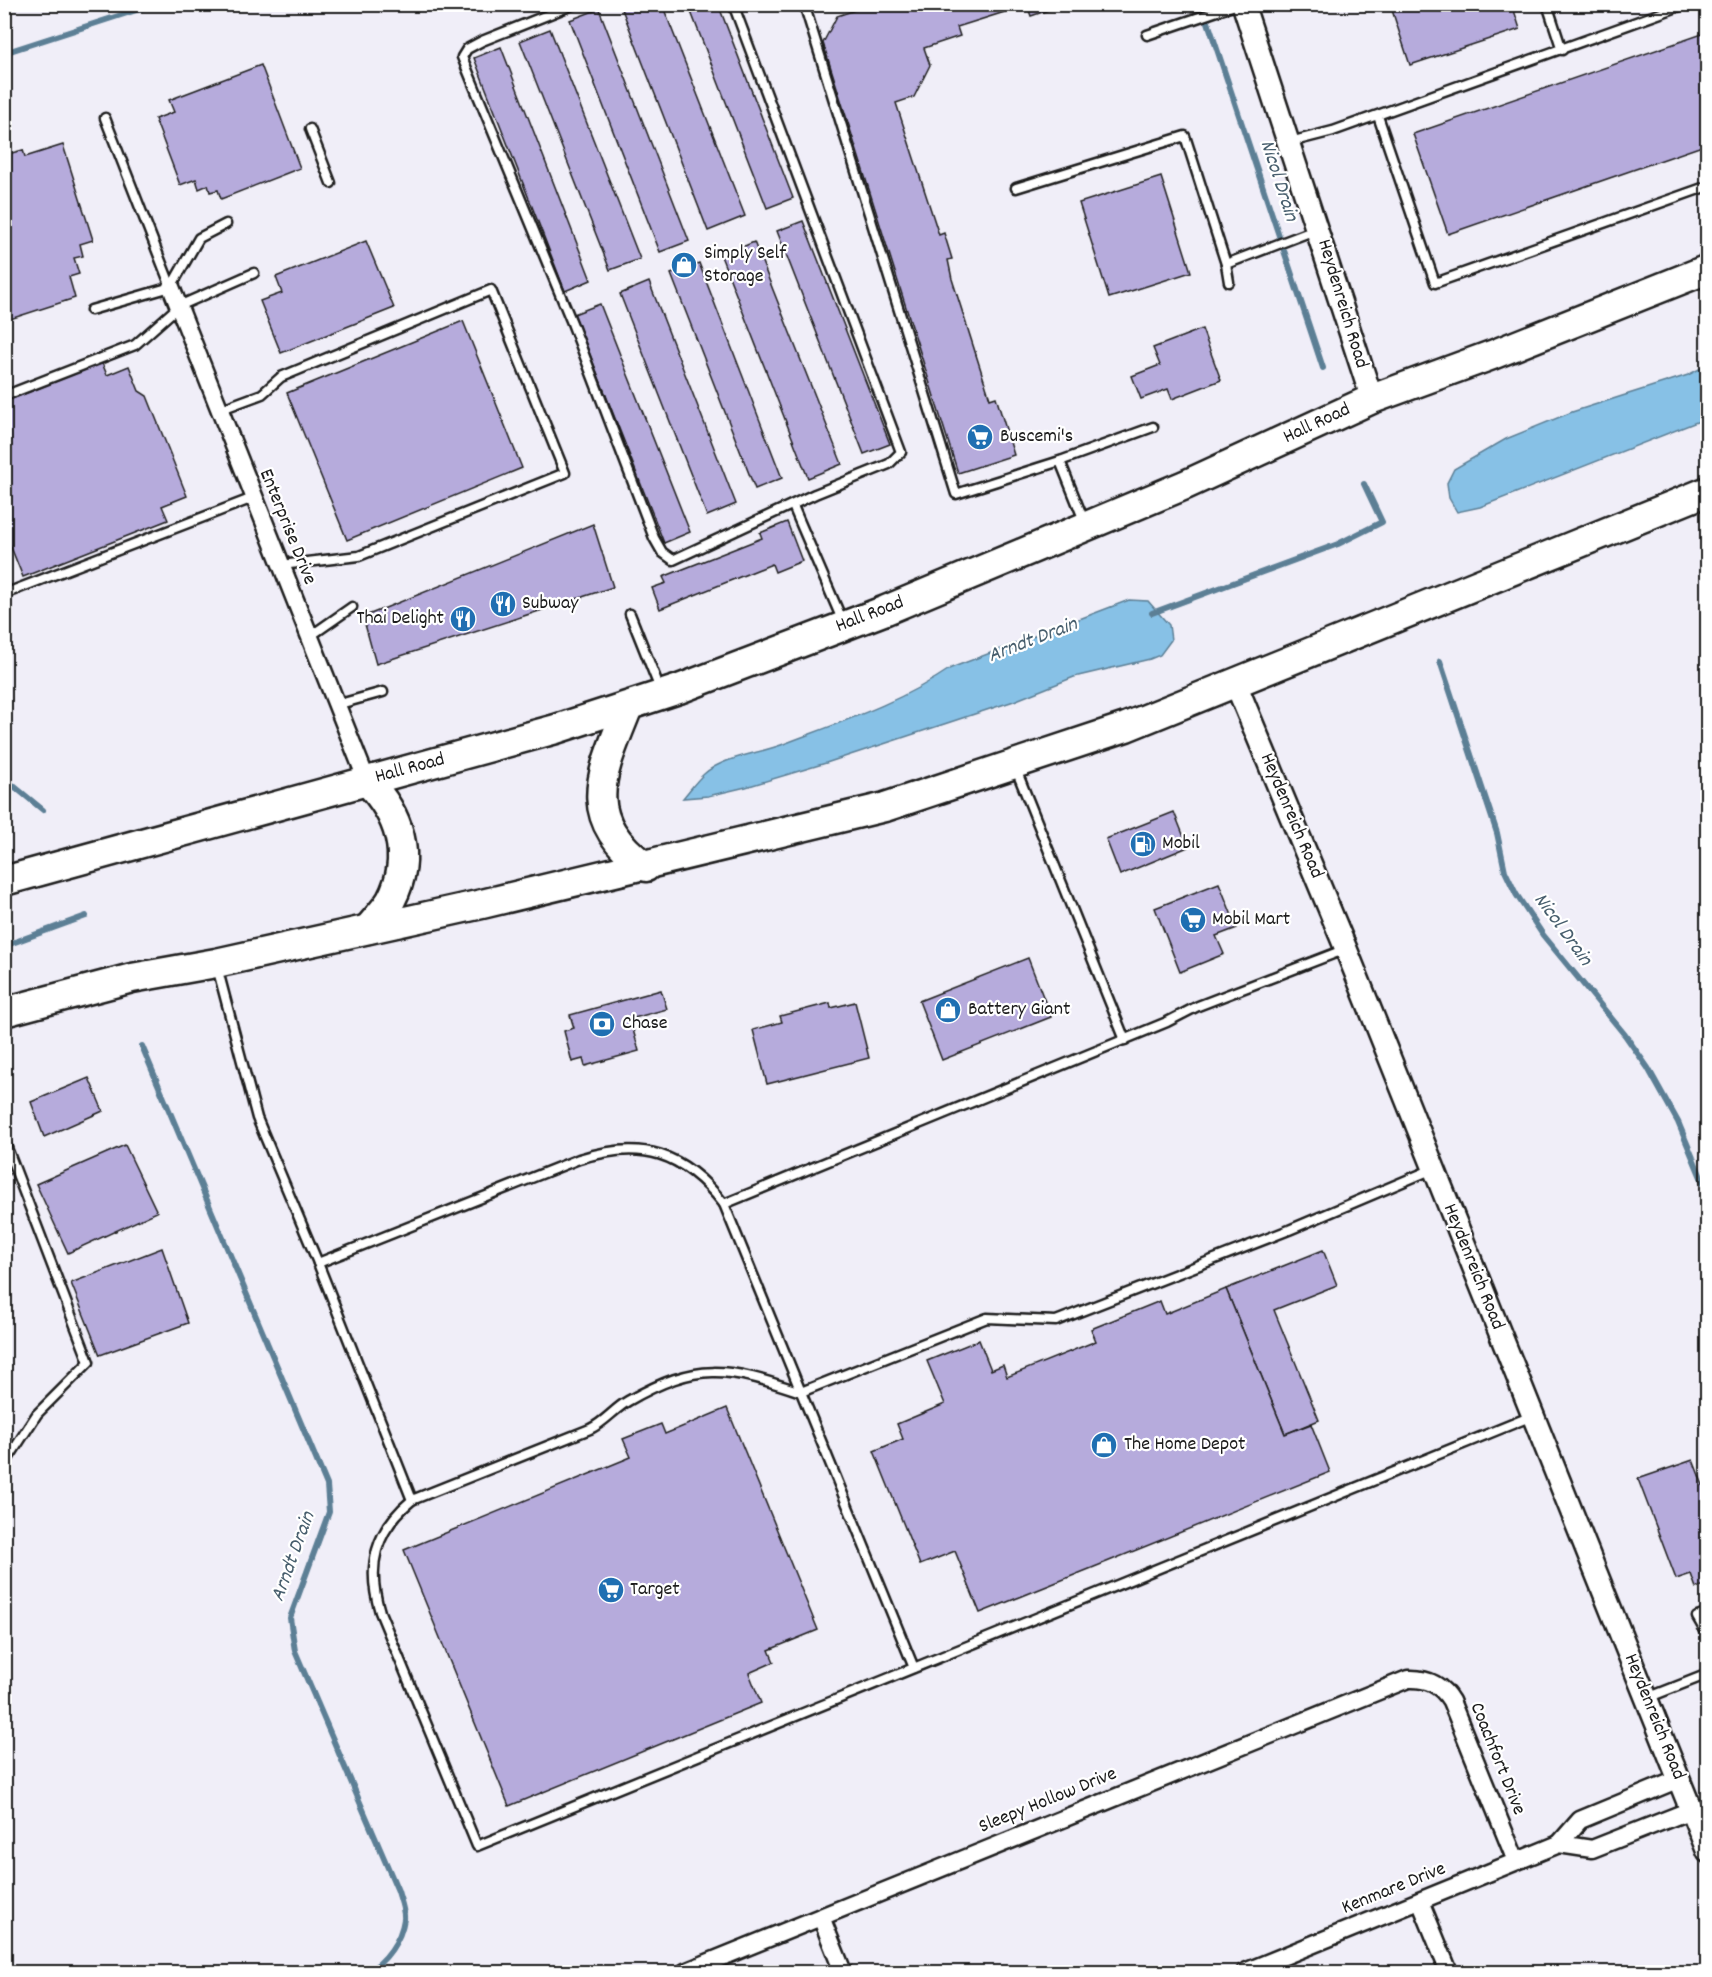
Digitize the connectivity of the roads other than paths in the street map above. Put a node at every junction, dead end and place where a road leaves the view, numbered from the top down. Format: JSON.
{"nodes":[{"id":1,"x":575,"y":4,"type":"edge"},
{"id":2,"x":733,"y":4,"type":"edge"},
{"id":3,"x":804,"y":4,"type":"edge"},
{"id":4,"x":1238,"y":4,"type":"edge"},
{"id":5,"x":1243,"y":4,"type":"edge"},
{"id":6,"x":1547,"y":4,"type":"edge"},
{"id":7,"x":1686,"y":4,"type":"edge"},
{"id":8,"x":1147,"y":34,"type":"dead end"},
{"id":9,"x":1562,"y":51,"type":"junction"},
{"id":10,"x":1378,"y":116,"type":"junction"},
{"id":11,"x":105,"y":117,"type":"dead end"},
{"id":12,"x":310,"y":129,"type":"dead end"},
{"id":13,"x":1286,"y":143,"type":"junction"},
{"id":14,"x":331,"y":183,"type":"dead end"},
{"id":15,"x":1707,"y":186,"type":"edge"},
{"id":16,"x":1016,"y":188,"type":"dead end"},
{"id":17,"x":226,"y":224,"type":"dead end"},
{"id":18,"x":1318,"y":229,"type":"junction"},
{"id":19,"x":1226,"y":264,"type":"junction"},
{"id":20,"x":1707,"y":269,"type":"edge"},
{"id":21,"x":254,"y":273,"type":"dead end"},
{"id":22,"x":1228,"y":282,"type":"dead end"},
{"id":23,"x":171,"y":286,"type":"junction"},
{"id":24,"x":178,"y":306,"type":"junction"},
{"id":25,"x":91,"y":310,"type":"dead end"},
{"id":26,"x":4,"y":396,"type":"edge"},
{"id":27,"x":1372,"y":399,"type":"junction"},
{"id":28,"x":218,"y":410,"type":"junction"},
{"id":29,"x":1153,"y":427,"type":"dead end"},
{"id":30,"x":1060,"y":461,"type":"junction"},
{"id":31,"x":1707,"y":491,"type":"edge"},
{"id":32,"x":253,"y":498,"type":"junction"},
{"id":33,"x":793,"y":506,"type":"junction"},
{"id":34,"x":1086,"y":526,"type":"junction"},
{"id":35,"x":280,"y":565,"type":"junction"},
{"id":36,"x":4,"y":594,"type":"edge"},
{"id":37,"x":352,"y":607,"type":"dead end"},
{"id":38,"x":630,"y":614,"type":"dead end"},
{"id":39,"x":844,"y":625,"type":"junction"},
{"id":40,"x":309,"y":637,"type":"junction"},
{"id":41,"x":1235,"y":682,"type":"junction"},
{"id":42,"x":383,"y":692,"type":"dead end"},
{"id":43,"x":662,"y":695,"type":"junction"},
{"id":44,"x":336,"y":705,"type":"junction"},
{"id":45,"x":628,"y":707,"type":"junction"},
{"id":46,"x":1014,"y":766,"type":"junction"},
{"id":47,"x":367,"y":781,"type":"junction"},
{"id":48,"x":646,"y":867,"type":"junction"},
{"id":49,"x":4,"y":881,"type":"edge"},
{"id":50,"x":368,"y":929,"type":"junction"},
{"id":51,"x":1346,"y":948,"type":"junction"},
{"id":52,"x":216,"y":963,"type":"junction"},
{"id":53,"x":4,"y":1012,"type":"edge"},
{"id":54,"x":1125,"y":1040,"type":"junction"},
{"id":55,"x":4,"y":1140,"type":"edge"},
{"id":56,"x":1433,"y":1169,"type":"junction"},
{"id":57,"x":724,"y":1204,"type":"junction"},
{"id":58,"x":318,"y":1263,"type":"junction"},
{"id":59,"x":801,"y":1392,"type":"junction"},
{"id":60,"x":1533,"y":1416,"type":"junction"},
{"id":61,"x":4,"y":1465,"type":"edge"},
{"id":62,"x":412,"y":1500,"type":"junction"},
{"id":63,"x":1707,"y":1613,"type":"edge"},
{"id":64,"x":1707,"y":1636,"type":"edge"},
{"id":65,"x":914,"y":1668,"type":"junction"},
{"id":66,"x":1707,"y":1674,"type":"edge"},
{"id":67,"x":1428,"y":1681,"type":"joint"},
{"id":68,"x":1647,"y":1698,"type":"junction"},
{"id":69,"x":1679,"y":1779,"type":"junction"},
{"id":70,"x":1691,"y":1810,"type":"junction"},
{"id":71,"x":1559,"y":1844,"type":"junction"},
{"id":72,"x":1707,"y":1852,"type":"edge"},
{"id":73,"x":1516,"y":1861,"type":"junction"},
{"id":74,"x":1420,"y":1901,"type":"junction"},
{"id":75,"x":820,"y":1917,"type":"junction"},
{"id":76,"x":686,"y":1972,"type":"edge"},
{"id":77,"x":843,"y":1972,"type":"edge"},
{"id":78,"x":1245,"y":1972,"type":"edge"},
{"id":79,"x":1449,"y":1972,"type":"edge"}],
"edges":[{"from":1,"to":33,"type":"lane"},
{"from":2,"to":33,"type":"lane"},
{"from":3,"to":30,"type":"lane"},
{"from":4,"to":8,"type":"lane"},
{"from":5,"to":13,"type":"street","name":"Heydenreich Road"},
{"from":6,"to":9,"type":"lane"},
{"from":7,"to":9,"type":"lane"},
{"from":9,"to":10,"type":"lane"},
{"from":10,"to":13,"type":"lane"},
{"from":10,"to":15,"type":"lane"},
{"from":11,"to":23,"type":"lane"},
{"from":12,"to":14,"type":"lane"},
{"from":13,"to":18,"type":"street","name":"Heydenreich Road"},
{"from":16,"to":19,"type":"lane"},
{"from":17,"to":23,"type":"lane"},
{"from":18,"to":19,"type":"lane"},
{"from":18,"to":27,"type":"street","name":"Heydenreich Road"},
{"from":19,"to":22,"type":"lane"},
{"from":20,"to":27,"type":"highway","name":"Hall Road"},
{"from":21,"to":24,"type":"lane"},
{"from":23,"to":24,"type":"street","name":"Enterprise Drive"},
{"from":23,"to":25,"type":"lane"},
{"from":24,"to":26,"type":"lane"},
{"from":24,"to":28,"type":"street","name":"Enterprise Drive"},
{"from":27,"to":34,"type":"highway","name":"Hall Road"},
{"from":28,"to":32,"type":"street","name":"Enterprise Drive"},
{"from":28,"to":35,"type":"lane"},
{"from":29,"to":30,"type":"lane"},
{"from":30,"to":34,"type":"lane"},
{"from":31,"to":41,"type":"highway"},
{"from":32,"to":35,"type":"street","name":"Enterprise Drive"},
{"from":32,"to":36,"type":"lane"},
{"from":33,"to":39,"type":"lane"},
{"from":34,"to":39,"type":"highway","name":"Hall Road"},
{"from":35,"to":40,"type":"street","name":"Enterprise Drive"},
{"from":37,"to":40,"type":"lane"},
{"from":38,"to":43,"type":"lane"},
{"from":39,"to":43,"type":"highway","name":"Hall Road"},
{"from":40,"to":44,"type":"street","name":"Enterprise Drive"},
{"from":41,"to":46,"type":"highway"},
{"from":41,"to":51,"type":"street","name":"Heydenreich Road"},
{"from":42,"to":44,"type":"lane"},
{"from":43,"to":45,"type":"highway","name":"Hall Road"},
{"from":44,"to":47,"type":"street","name":"Enterprise Drive"},
{"from":45,"to":47,"type":"highway","name":"Hall Road"},
{"from":45,"to":48,"type":"highway"},
{"from":46,"to":48,"type":"highway"},
{"from":46,"to":54,"type":"lane"},
{"from":47,"to":49,"type":"highway","name":"Hall Road"},
{"from":47,"to":50,"type":"highway"},
{"from":48,"to":50,"type":"highway"},
{"from":50,"to":52,"type":"highway"},
{"from":51,"to":54,"type":"lane"},
{"from":51,"to":56,"type":"street","name":"Heydenreich Road"},
{"from":52,"to":53,"type":"highway"},
{"from":52,"to":58,"type":"lane"},
{"from":54,"to":57,"type":"lane"},
{"from":55,"to":61,"type":"lane"},
{"from":56,"to":59,"type":"lane"},
{"from":56,"to":60,"type":"street","name":"Heydenreich Road"},
{"from":57,"to":58,"type":"lane"},
{"from":57,"to":59,"type":"lane"},
{"from":58,"to":62,"type":"lane"},
{"from":59,"to":62,"type":"lane"},
{"from":59,"to":65,"type":"lane"},
{"from":60,"to":65,"type":"lane"},
{"from":60,"to":68,"type":"street","name":"Heydenreich Road"},
{"from":62,"to":65,"type":"lane"},
{"from":63,"to":64,"type":"lane"},
{"from":66,"to":68,"type":"lane"},
{"from":67,"to":73,"type":"street","name":"Coachfort Drive"},
{"from":67,"to":75,"type":"street","name":"Sleepy Hollow Drive"},
{"from":68,"to":69,"type":"street","name":"Heydenreich Road"},
{"from":69,"to":70,"type":"street","name":"Heydenreich Road"},
{"from":69,"to":71,"type":"street","name":"Kenmare Drive"},
{"from":70,"to":71,"type":"street"},
{"from":70,"to":72,"type":"street","name":"Heydenreich Road"},
{"from":71,"to":73,"type":"street","name":"Kenmare Drive"},
{"from":73,"to":74,"type":"street","name":"Kenmare Drive"},
{"from":74,"to":78,"type":"street","name":"Kenmare Drive"},
{"from":74,"to":79,"type":"street"},
{"from":75,"to":76,"type":"street","name":"Sleepy Hollow Drive"},
{"from":75,"to":77,"type":"street"}]}
